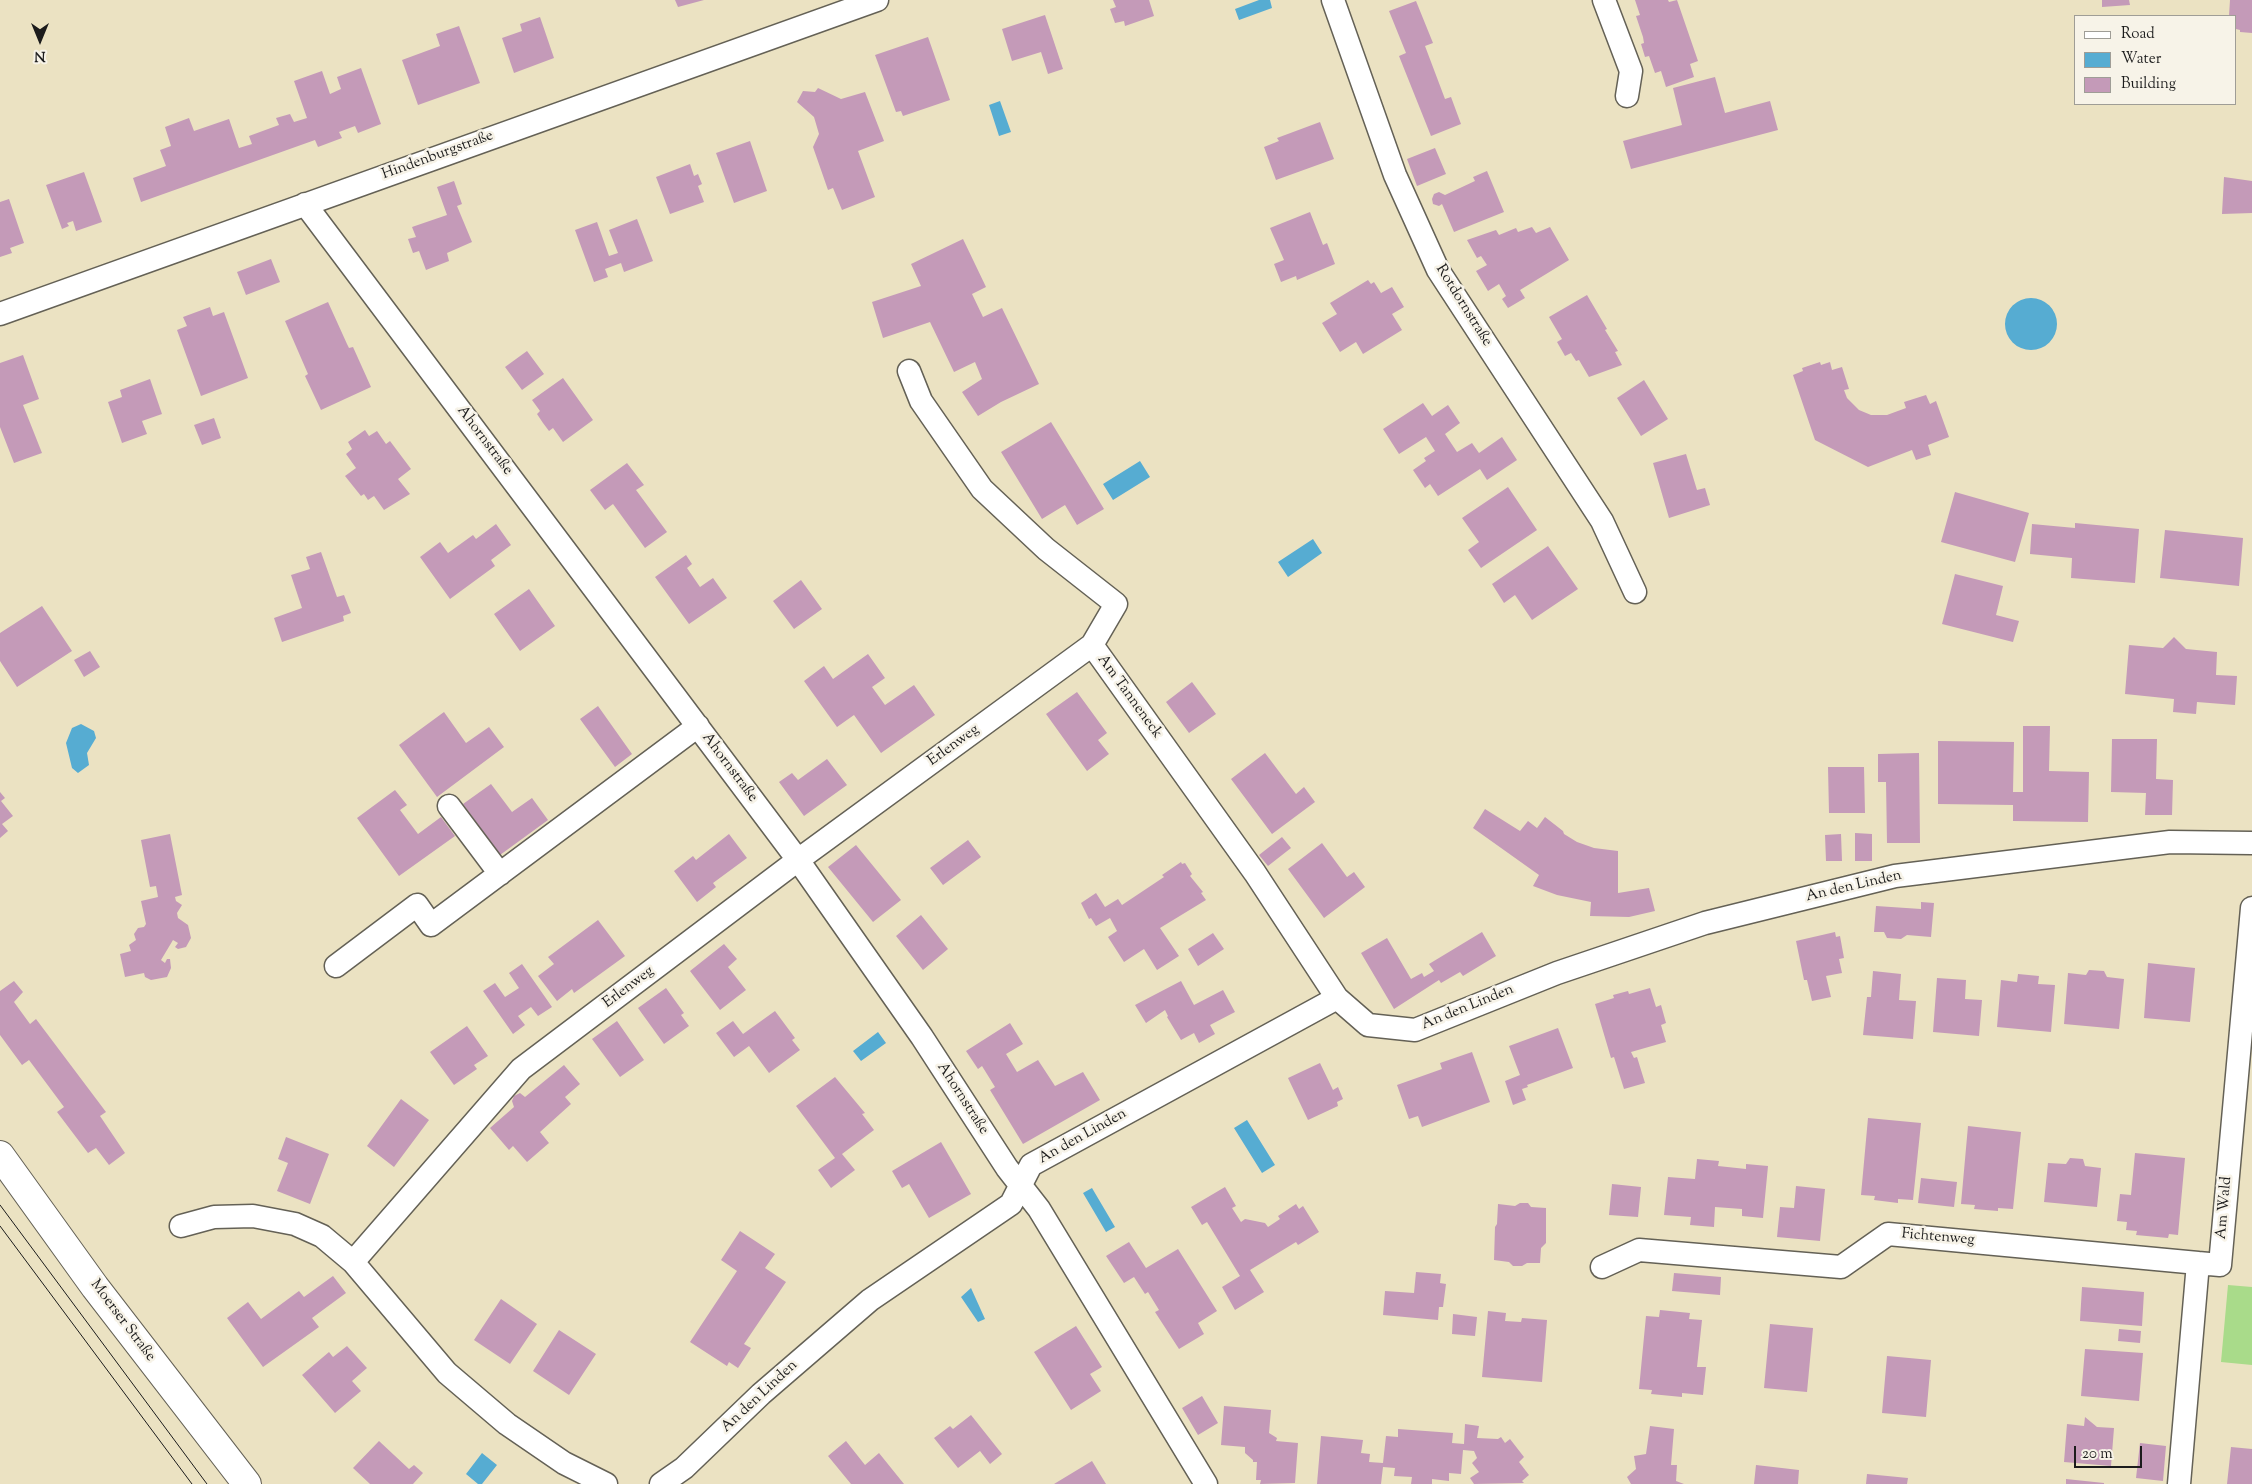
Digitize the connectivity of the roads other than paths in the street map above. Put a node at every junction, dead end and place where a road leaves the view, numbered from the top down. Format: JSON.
{"nodes":[{"id":1,"x":877,"y":0,"type":"edge"},
{"id":2,"x":1332,"y":0,"type":"edge"},
{"id":3,"x":1604,"y":0,"type":"edge"},
{"id":4,"x":1627,"y":96,"type":"dead end"},
{"id":5,"x":305,"y":204,"type":"junction"},
{"id":6,"x":0,"y":314,"type":"edge"},
{"id":7,"x":909,"y":371,"type":"dead end"},
{"id":8,"x":1635,"y":592,"type":"dead end"},
{"id":9,"x":1092,"y":645,"type":"junction"},
{"id":10,"x":698,"y":726,"type":"junction"},
{"id":11,"x":449,"y":806,"type":"dead end"},
{"id":12,"x":2252,"y":843,"type":"edge"},
{"id":13,"x":798,"y":860,"type":"junction"},
{"id":14,"x":500,"y":874,"type":"junction"},
{"id":15,"x":2252,"y":908,"type":"edge"},
{"id":16,"x":336,"y":966,"type":"dead end"},
{"id":17,"x":1337,"y":998,"type":"junction"},
{"id":18,"x":0,"y":1155,"type":"edge"},
{"id":19,"x":1020,"y":1185,"type":"junction"},
{"id":20,"x":181,"y":1226,"type":"dead end"},
{"id":21,"x":353,"y":1262,"type":"junction"},
{"id":22,"x":2198,"y":1263,"type":"junction"},
{"id":23,"x":1602,"y":1267,"type":"dead end"},
{"id":24,"x":247,"y":1484,"type":"edge"},
{"id":25,"x":606,"y":1484,"type":"edge"},
{"id":26,"x":661,"y":1484,"type":"edge"},
{"id":27,"x":1206,"y":1484,"type":"edge"},
{"id":28,"x":2179,"y":1484,"type":"edge"}],
"edges":[{"from":1,"to":5,"type":"street","name":"Hindenburgstraße"},
{"from":2,"to":8,"type":"street","name":"Rotdornstraße"},
{"from":3,"to":4,"type":"street"},
{"from":5,"to":6,"type":"street","name":"Hindenburgstraße"},
{"from":5,"to":10,"type":"street","name":"Ahornstraße"},
{"from":7,"to":9,"type":"street","name":"Am Tanneneck"},
{"from":9,"to":13,"type":"street","name":"Erlenweg"},
{"from":9,"to":17,"type":"street","name":"Am Tanneneck"},
{"from":10,"to":13,"type":"street","name":"Ahornstraße"},
{"from":10,"to":14,"type":"street","name":"Ahornstraße"},
{"from":11,"to":14,"type":"street"},
{"from":12,"to":17,"type":"street","name":"An den Linden"},
{"from":13,"to":19,"type":"street","name":"Ahornstraße"},
{"from":13,"to":21,"type":"street","name":"Erlenweg"},
{"from":14,"to":16,"type":"street","name":"Ahornstraße"},
{"from":15,"to":22,"type":"street","name":"Am Wald"},
{"from":17,"to":19,"type":"street","name":"An den Linden"},
{"from":18,"to":24,"type":"main road","name":"Moerser Straße"},
{"from":19,"to":26,"type":"street","name":"An den Linden"},
{"from":19,"to":27,"type":"street","name":"Ahornstraße"},
{"from":20,"to":21,"type":"street"},
{"from":21,"to":25,"type":"street"},
{"from":22,"to":23,"type":"street","name":"Fichtenweg"},
{"from":22,"to":28,"type":"street"}]}
